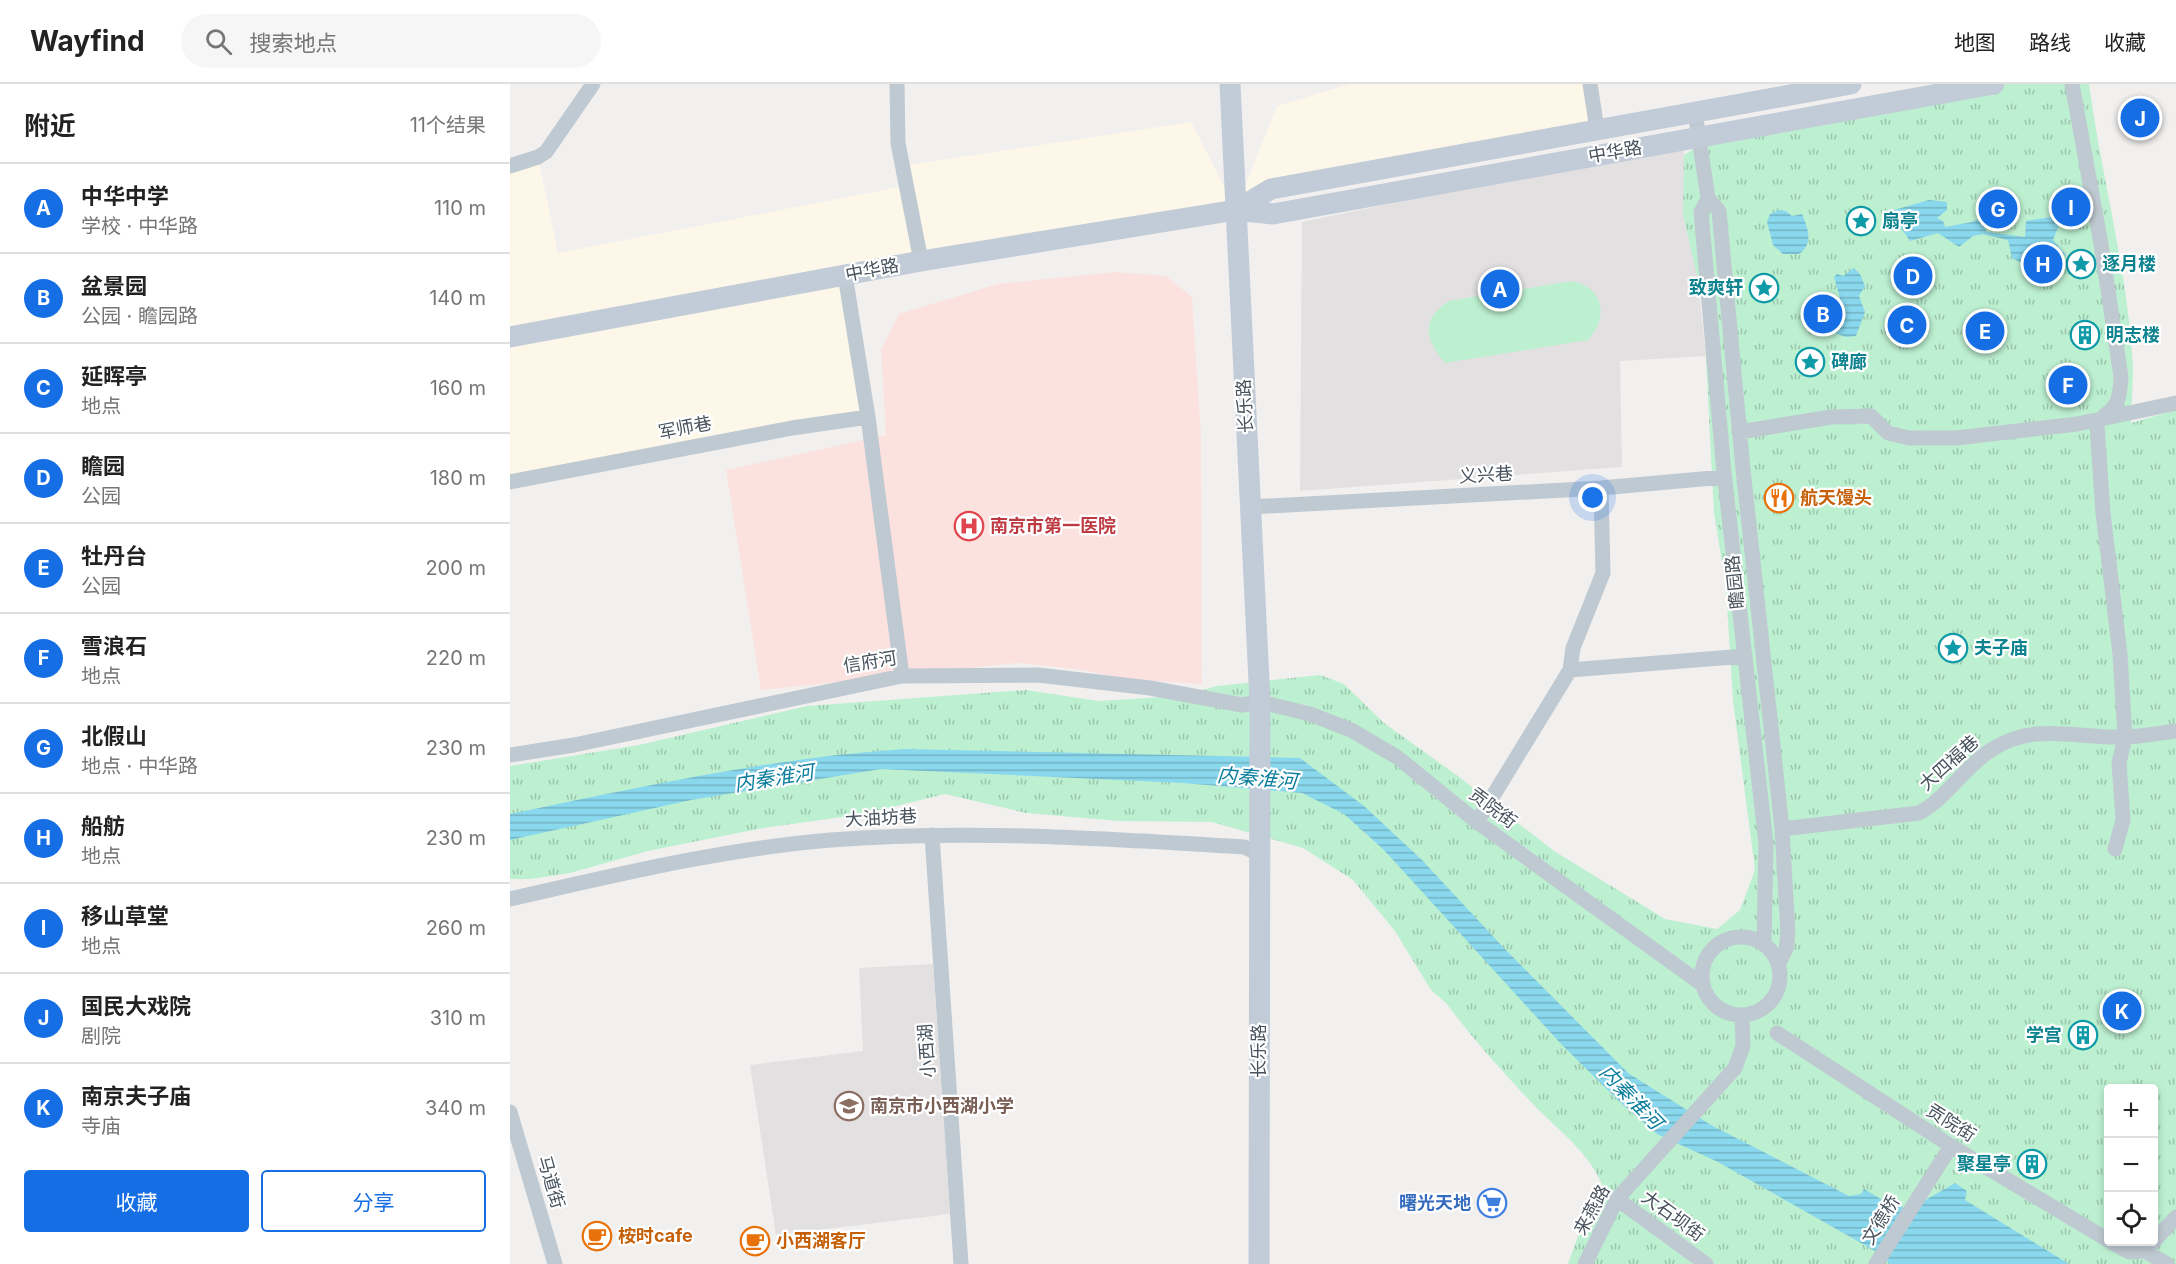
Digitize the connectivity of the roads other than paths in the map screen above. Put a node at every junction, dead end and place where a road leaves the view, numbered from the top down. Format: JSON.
{"nodes":[{"id":1,"x":593,"y":84,"type":"edge"},
{"id":2,"x":897,"y":84,"type":"edge"},
{"id":3,"x":1230,"y":84,"type":"edge"},
{"id":4,"x":1590,"y":84,"type":"edge"},
{"id":5,"x":1851,"y":84,"type":"edge"},
{"id":6,"x":1994,"y":84,"type":"edge"},
{"id":7,"x":2072,"y":84,"type":"edge"},
{"id":8,"x":1939,"y":89,"type":"edge"},
{"id":9,"x":1695,"y":112,"type":"junction"},
{"id":10,"x":1597,"y":129,"type":"junction"},
{"id":11,"x":510,"y":166,"type":"edge"},
{"id":12,"x":1708,"y":198,"type":"junction"},
{"id":13,"x":1236,"y":210,"type":"junction"},
{"id":14,"x":921,"y":261,"type":"junction"},
{"id":15,"x":845,"y":275,"type":"junction"},
{"id":16,"x":510,"y":337,"type":"edge"},
{"id":17,"x":2176,"y":403,"type":"edge"},
{"id":18,"x":868,"y":417,"type":"junction"},
{"id":19,"x":2100,"y":418,"type":"junction"},
{"id":20,"x":1739,"y":432,"type":"junction"},
{"id":21,"x":1743,"y":469,"type":"junction"},
{"id":22,"x":1724,"y":474,"type":"junction"},
{"id":23,"x":510,"y":482,"type":"edge"},
{"id":24,"x":1601,"y":488,"type":"junction"},
{"id":25,"x":1746,"y":496,"type":"junction"},
{"id":26,"x":1726,"y":497,"type":"junction"},
{"id":27,"x":1250,"y":507,"type":"junction"},
{"id":28,"x":1745,"y":656,"type":"junction"},
{"id":29,"x":1570,"y":670,"type":"junction"},
{"id":30,"x":902,"y":676,"type":"junction"},
{"id":31,"x":1251,"y":704,"type":"junction"},
{"id":32,"x":2176,"y":731,"type":"edge"},
{"id":33,"x":2125,"y":737,"type":"junction"},
{"id":34,"x":510,"y":755,"type":"edge"},
{"id":35,"x":1477,"y":822,"type":"junction"},
{"id":36,"x":1782,"y":829,"type":"junction"},
{"id":37,"x":932,"y":835,"type":"junction"},
{"id":38,"x":1259,"y":846,"type":"junction"},
{"id":39,"x":2115,"y":849,"type":"dead end"},
{"id":40,"x":510,"y":899,"type":"edge"},
{"id":41,"x":1764,"y":945,"type":"junction"},
{"id":42,"x":1778,"y":965,"type":"junction"},
{"id":43,"x":1703,"y":984,"type":"junction"},
{"id":44,"x":1742,"y":1015,"type":"junction"},
{"id":45,"x":1777,"y":1033,"type":"dead end"},
{"id":46,"x":510,"y":1112,"type":"edge"},
{"id":47,"x":1951,"y":1146,"type":"junction"},
{"id":48,"x":1617,"y":1198,"type":"junction"},
{"id":49,"x":2176,"y":1217,"type":"edge"},
{"id":50,"x":2104,"y":1237,"type":"edge"},
{"id":51,"x":2115,"y":1246,"type":"edge"},
{"id":52,"x":2145,"y":1251,"type":"junction"},
{"id":53,"x":2126,"y":1258,"type":"edge"},
{"id":54,"x":555,"y":1264,"type":"edge"},
{"id":55,"x":961,"y":1264,"type":"edge"},
{"id":56,"x":1259,"y":1264,"type":"edge"},
{"id":57,"x":1586,"y":1264,"type":"edge"},
{"id":58,"x":1706,"y":1264,"type":"edge"},
{"id":59,"x":1876,"y":1264,"type":"edge"},
{"id":60,"x":2167,"y":1264,"type":"edge"}],
"edges":[{"from":1,"to":11,"type":"street"},
{"from":2,"to":14,"type":"street"},
{"from":3,"to":13,"type":"main road","name":"长乐路"},
{"from":4,"to":10,"type":"street"},
{"from":5,"to":9,"type":"main road","name":"中华路"},
{"from":6,"to":8,"type":"main road","name":"中华路"},
{"from":7,"to":19,"type":"street"},
{"from":8,"to":13,"type":"main road","name":"中华路"},
{"from":9,"to":10,"type":"main road","name":"中华路"},
{"from":9,"to":12,"type":"street","name":"瞻园路"},
{"from":10,"to":13,"type":"main road","name":"中华路"},
{"from":12,"to":20,"type":"street","name":"瞻园路"},
{"from":12,"to":22,"type":"street","name":"瞻园路"},
{"from":13,"to":14,"type":"main road","name":"中华路"},
{"from":13,"to":27,"type":"main road","name":"长乐路"},
{"from":14,"to":15,"type":"main road","name":"中华路"},
{"from":15,"to":16,"type":"main road","name":"中华路"},
{"from":15,"to":18,"type":"street"},
{"from":17,"to":19,"type":"street"},
{"from":18,"to":23,"type":"street","name":"军师巷"},
{"from":18,"to":30,"type":"street"},
{"from":19,"to":20,"type":"street"},
{"from":19,"to":33,"type":"street"},
{"from":20,"to":21,"type":"street","name":"瞻园路"},
{"from":21,"to":22,"type":"street","name":"义兴巷"},
{"from":21,"to":25,"type":"street","name":"瞻园路"},
{"from":22,"to":24,"type":"street","name":"义兴巷"},
{"from":22,"to":26,"type":"street","name":"瞻园路"},
{"from":24,"to":27,"type":"street","name":"义兴巷"},
{"from":24,"to":29,"type":"street"},
{"from":25,"to":26,"type":"street"},
{"from":25,"to":36,"type":"street","name":"瞻园路"},
{"from":26,"to":28,"type":"street","name":"瞻园路"},
{"from":27,"to":31,"type":"main road","name":"长乐路"},
{"from":28,"to":29,"type":"street"},
{"from":28,"to":41,"type":"street","name":"瞻园路"},
{"from":29,"to":35,"type":"street"},
{"from":30,"to":31,"type":"street","name":"信府河"},
{"from":30,"to":34,"type":"street","name":"信府河"},
{"from":31,"to":35,"type":"street","name":"贡院街"},
{"from":31,"to":38,"type":"main road","name":"长乐路"},
{"from":32,"to":33,"type":"street","name":"大四福巷"},
{"from":33,"to":36,"type":"street","name":"大四福巷"},
{"from":33,"to":39,"type":"street"},
{"from":35,"to":43,"type":"street","name":"贡院街"},
{"from":36,"to":42,"type":"street","name":"瞻园路"},
{"from":37,"to":38,"type":"street","name":"大油坊巷"},
{"from":37,"to":40,"type":"street","name":"大油坊巷"},
{"from":37,"to":55,"type":"street","name":"小西湖"},
{"from":38,"to":56,"type":"main road","name":"长乐路"},
{"from":41,"to":42,"type":"street"},
{"from":41,"to":43,"type":"street"},
{"from":42,"to":44,"type":"street"},
{"from":43,"to":44,"type":"street"},
{"from":44,"to":48,"type":"street","name":"来燕路"},
{"from":45,"to":47,"type":"street","name":"贡院街"},
{"from":46,"to":54,"type":"street","name":"马道街"},
{"from":47,"to":50,"type":"street","name":"贡院街"},
{"from":47,"to":59,"type":"street","name":"文德桥"},
{"from":48,"to":57,"type":"street","name":"来燕路"},
{"from":48,"to":58,"type":"street","name":"大石坝街"},
{"from":49,"to":52,"type":"street"},
{"from":51,"to":53,"type":"street","name":"贡院街"},
{"from":52,"to":53,"type":"street","name":"贡院街"},
{"from":52,"to":60,"type":"street"}]}
